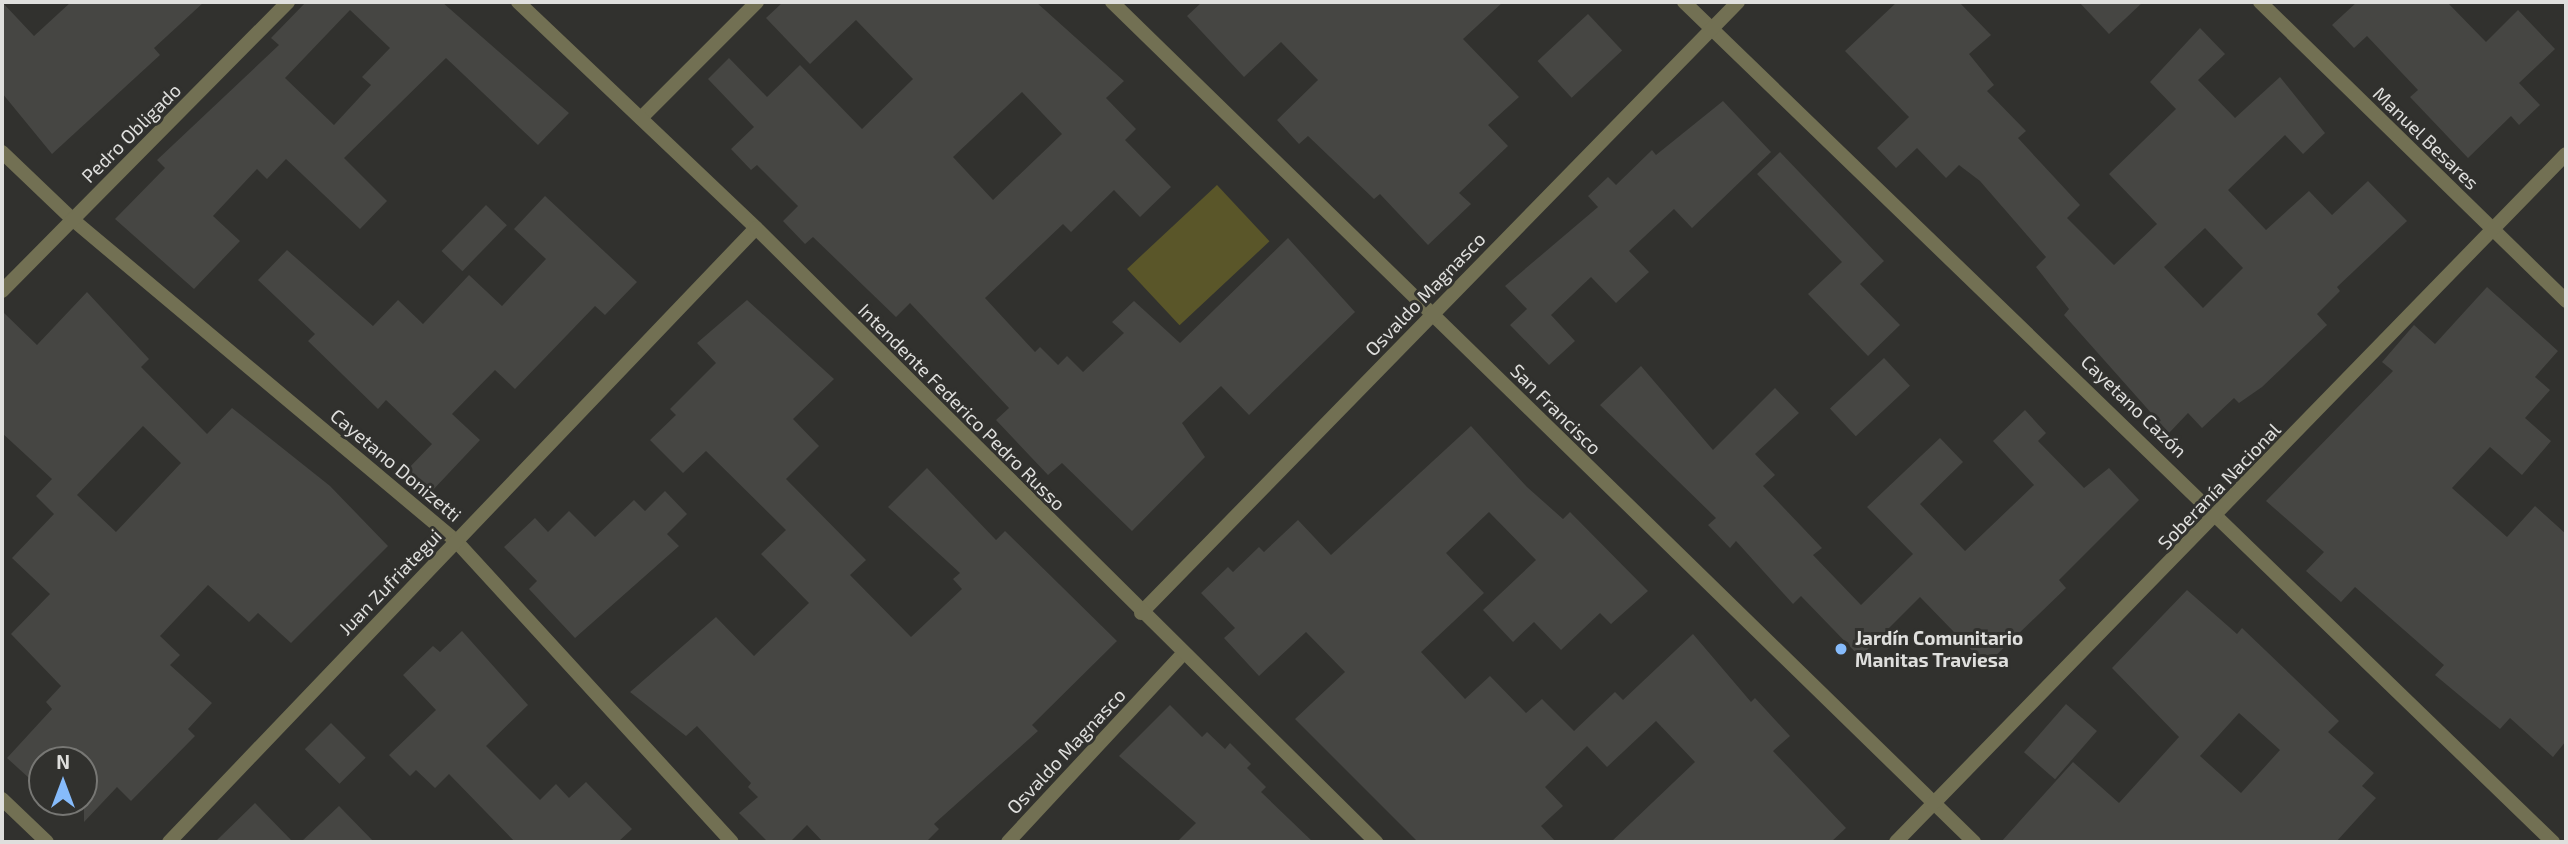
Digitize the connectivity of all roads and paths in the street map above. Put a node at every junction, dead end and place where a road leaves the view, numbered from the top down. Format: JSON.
{"nodes":[{"id":1,"x":288,"y":2,"type":"edge"},
{"id":2,"x":518,"y":2,"type":"edge"},
{"id":3,"x":757,"y":2,"type":"edge"},
{"id":4,"x":1112,"y":2,"type":"edge"},
{"id":5,"x":1684,"y":2,"type":"edge"},
{"id":6,"x":1738,"y":2,"type":"edge"},
{"id":7,"x":2260,"y":2,"type":"edge"},
{"id":8,"x":1711,"y":28,"type":"junction"},
{"id":9,"x":641,"y":118,"type":"junction"},
{"id":10,"x":2,"y":152,"type":"edge"},
{"id":11,"x":2566,"y":154,"type":"edge"},
{"id":12,"x":72,"y":219,"type":"junction"},
{"id":13,"x":756,"y":228,"type":"junction"},
{"id":14,"x":2493,"y":230,"type":"junction"},
{"id":15,"x":2,"y":291,"type":"edge"},
{"id":16,"x":2566,"y":301,"type":"edge"},
{"id":17,"x":1433,"y":314,"type":"junction"},
{"id":18,"x":2220,"y":514,"type":"junction"},
{"id":19,"x":456,"y":541,"type":"junction"},
{"id":20,"x":1141,"y":613,"type":"junction"},
{"id":21,"x":1182,"y":655,"type":"junction"},
{"id":22,"x":2,"y":799,"type":"edge"},
{"id":23,"x":1933,"y":802,"type":"junction"},
{"id":24,"x":47,"y":842,"type":"edge"},
{"id":25,"x":169,"y":842,"type":"edge"},
{"id":26,"x":732,"y":842,"type":"edge"},
{"id":27,"x":1007,"y":842,"type":"edge"},
{"id":28,"x":1376,"y":842,"type":"edge"},
{"id":29,"x":1896,"y":842,"type":"edge"},
{"id":30,"x":1974,"y":842,"type":"edge"},
{"id":31,"x":2553,"y":842,"type":"edge"}],
"edges":[{"from":1,"to":12,"type":"street","name":"Pedro Obligado"},
{"from":2,"to":9,"type":"street","name":"Intendente Federico Pedro Russo"},
{"from":3,"to":9,"type":"street"},
{"from":4,"to":17,"type":"street","name":"San Francisco"},
{"from":5,"to":8,"type":"street","name":"Cayetano Cazón"},
{"from":6,"to":8,"type":"street","name":"Osvaldo Magnasco"},
{"from":7,"to":14,"type":"street","name":"Manuel Besares"},
{"from":8,"to":17,"type":"street","name":"Osvaldo Magnasco"},
{"from":8,"to":18,"type":"street","name":"Cayetano Cazón"},
{"from":9,"to":13,"type":"street","name":"Intendente Federico Pedro Russo"},
{"from":10,"to":12,"type":"street","name":"Cayetano Donizetti"},
{"from":11,"to":14,"type":"street","name":"Soberanía Nacional"},
{"from":12,"to":15,"type":"street","name":"Pedro Obligado"},
{"from":12,"to":19,"type":"street","name":"Cayetano Donizetti"},
{"from":13,"to":19,"type":"street","name":"Juan Zufriategui"},
{"from":13,"to":20,"type":"street","name":"Intendente Federico Pedro Russo"},
{"from":14,"to":16,"type":"street","name":"Manuel Besares"},
{"from":14,"to":18,"type":"street","name":"Soberanía Nacional"},
{"from":17,"to":20,"type":"street","name":"Osvaldo Magnasco"},
{"from":17,"to":23,"type":"street","name":"San Francisco"},
{"from":18,"to":23,"type":"street","name":"Soberanía Nacional"},
{"from":18,"to":31,"type":"street","name":"Cayetano Cazón"},
{"from":19,"to":25,"type":"street","name":"Juan Zufriategui"},
{"from":19,"to":26,"type":"street","name":"Cayetano Donizetti"},
{"from":20,"to":21,"type":"street","name":"Intendente Federico Pedro Russo"},
{"from":21,"to":27,"type":"street","name":"Osvaldo Magnasco"},
{"from":21,"to":28,"type":"street","name":"Intendente Federico Pedro Russo"},
{"from":22,"to":24,"type":"street"},
{"from":23,"to":29,"type":"street","name":"Soberanía Nacional"},
{"from":23,"to":30,"type":"street","name":"San Francisco"}]}
